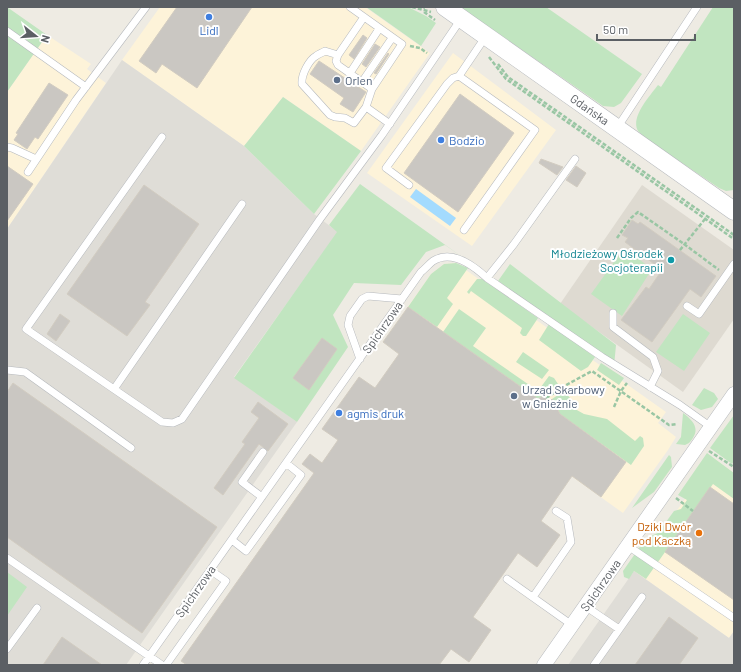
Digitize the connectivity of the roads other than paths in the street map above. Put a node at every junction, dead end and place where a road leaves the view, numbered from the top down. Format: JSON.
{"nodes":[{"id":1,"x":146,"y":7,"type":"edge"},
{"id":2,"x":350,"y":7,"type":"edge"},
{"id":3,"x":697,"y":7,"type":"edge"},
{"id":4,"x":440,"y":11,"type":"edge"},
{"id":5,"x":364,"y":17,"type":"junction"},
{"id":6,"x":461,"y":18,"type":"junction"},
{"id":7,"x":380,"y":28,"type":"junction"},
{"id":8,"x":7,"y":31,"type":"edge"},
{"id":9,"x":486,"y":36,"type":"junction"},
{"id":10,"x":392,"y":38,"type":"junction"},
{"id":11,"x":338,"y":55,"type":"junction"},
{"id":12,"x":350,"y":73,"type":"junction"},
{"id":13,"x":459,"y":76,"type":"junction"},
{"id":14,"x":362,"y":82,"type":"junction"},
{"id":15,"x":86,"y":87,"type":"junction"},
{"id":16,"x":372,"y":89,"type":"junction"},
{"id":17,"x":366,"y":107,"type":"junction"},
{"id":18,"x":390,"y":124,"type":"junction"},
{"id":19,"x":617,"y":128,"type":"junction"},
{"id":20,"x":162,"y":137,"type":"dead end"},
{"id":21,"x":7,"y":147,"type":"edge"},
{"id":22,"x":36,"y":159,"type":"junction"},
{"id":23,"x":575,"y":159,"type":"dead end"},
{"id":24,"x":28,"y":172,"type":"dead end"},
{"id":25,"x":409,"y":185,"type":"dead end"},
{"id":26,"x":242,"y":204,"type":"dead end"},
{"id":27,"x":734,"y":211,"type":"edge"},
{"id":28,"x":464,"y":230,"type":"dead end"},
{"id":29,"x":734,"y":264,"type":"edge"},
{"id":30,"x":487,"y":278,"type":"junction"},
{"id":31,"x":402,"y":299,"type":"junction"},
{"id":32,"x":687,"y":306,"type":"dead end"},
{"id":33,"x":613,"y":313,"type":"dead end"},
{"id":34,"x":360,"y":359,"type":"junction"},
{"id":35,"x":7,"y":370,"type":"edge"},
{"id":36,"x":650,"y":387,"type":"junction"},
{"id":37,"x":114,"y":389,"type":"junction"},
{"id":38,"x":734,"y":394,"type":"edge"},
{"id":39,"x":711,"y":427,"type":"junction"},
{"id":40,"x":131,"y":448,"type":"dead end"},
{"id":41,"x":263,"y":452,"type":"dead end"},
{"id":42,"x":286,"y":464,"type":"junction"},
{"id":43,"x":262,"y":497,"type":"junction"},
{"id":44,"x":556,"y":511,"type":"dead end"},
{"id":45,"x":232,"y":540,"type":"junction"},
{"id":46,"x":628,"y":546,"type":"junction"},
{"id":47,"x":7,"y":558,"type":"edge"},
{"id":48,"x":210,"y":570,"type":"junction"},
{"id":49,"x":507,"y":579,"type":"dead end"},
{"id":50,"x":642,"y":596,"type":"dead end"},
{"id":51,"x":532,"y":597,"type":"junction"},
{"id":52,"x":585,"y":606,"type":"junction"},
{"id":53,"x":37,"y":608,"type":"dead end"},
{"id":54,"x":734,"y":618,"type":"edge"},
{"id":55,"x":572,"y":625,"type":"junction"},
{"id":56,"x":619,"y":629,"type":"junction"},
{"id":57,"x":7,"y":650,"type":"edge"},
{"id":58,"x":149,"y":656,"type":"junction"},
{"id":59,"x":143,"y":665,"type":"edge"},
{"id":60,"x":162,"y":665,"type":"edge"},
{"id":61,"x":166,"y":665,"type":"edge"},
{"id":62,"x":544,"y":665,"type":"edge"},
{"id":63,"x":594,"y":665,"type":"edge"}],
"edges":[{"from":1,"to":15,"type":"lane"},
{"from":2,"to":5,"type":"lane"},
{"from":3,"to":19,"type":"lane"},
{"from":4,"to":6,"type":"street","name":"Gdańska"},
{"from":5,"to":7,"type":"lane"},
{"from":5,"to":11,"type":"lane"},
{"from":6,"to":9,"type":"street","name":"Gdańska"},
{"from":6,"to":18,"type":"lane"},
{"from":7,"to":10,"type":"lane"},
{"from":7,"to":12,"type":"lane"},
{"from":8,"to":15,"type":"lane"},
{"from":9,"to":13,"type":"lane"},
{"from":9,"to":19,"type":"street","name":"Gdańska"},
{"from":10,"to":14,"type":"lane"},
{"from":10,"to":16,"type":"lane"},
{"from":11,"to":12,"type":"lane"},
{"from":11,"to":17,"type":"lane"},
{"from":12,"to":14,"type":"lane"},
{"from":13,"to":25,"type":"lane"},
{"from":13,"to":28,"type":"lane"},
{"from":14,"to":16,"type":"lane"},
{"from":15,"to":22,"type":"lane"},
{"from":16,"to":17,"type":"lane"},
{"from":17,"to":18,"type":"lane"},
{"from":18,"to":37,"type":"lane"},
{"from":19,"to":27,"type":"street","name":"Gdańska"},
{"from":20,"to":37,"type":"lane"},
{"from":21,"to":22,"type":"lane"},
{"from":22,"to":24,"type":"lane"},
{"from":23,"to":30,"type":"lane"},
{"from":26,"to":37,"type":"lane"},
{"from":29,"to":32,"type":"lane"},
{"from":30,"to":31,"type":"lane","name":"Spichrzowa"},
{"from":30,"to":36,"type":"lane","name":"Spichrzowa"},
{"from":31,"to":34,"type":"lane","name":"Spichrzowa"},
{"from":31,"to":34,"type":"lane"},
{"from":33,"to":36,"type":"lane"},
{"from":34,"to":42,"type":"lane","name":"Spichrzowa"},
{"from":35,"to":40,"type":"lane"},
{"from":36,"to":39,"type":"lane","name":"Spichrzowa"},
{"from":38,"to":39,"type":"street","name":"Spichrzowa"},
{"from":39,"to":46,"type":"street","name":"Spichrzowa"},
{"from":41,"to":43,"type":"lane"},
{"from":42,"to":43,"type":"lane","name":"Spichrzowa"},
{"from":42,"to":45,"type":"lane"},
{"from":43,"to":45,"type":"lane","name":"Spichrzowa"},
{"from":44,"to":51,"type":"lane"},
{"from":45,"to":48,"type":"lane","name":"Spichrzowa"},
{"from":46,"to":52,"type":"street","name":"Spichrzowa"},
{"from":46,"to":54,"type":"lane"},
{"from":47,"to":58,"type":"lane"},
{"from":48,"to":58,"type":"lane","name":"Spichrzowa"},
{"from":48,"to":61,"type":"lane"},
{"from":49,"to":51,"type":"lane"},
{"from":50,"to":56,"type":"lane"},
{"from":51,"to":55,"type":"lane"},
{"from":52,"to":55,"type":"street","name":"Spichrzowa"},
{"from":52,"to":56,"type":"lane"},
{"from":53,"to":57,"type":"lane"},
{"from":55,"to":62,"type":"street","name":"Spichrzowa"},
{"from":56,"to":63,"type":"lane"},
{"from":58,"to":59,"type":"lane","name":"Spichrzowa"},
{"from":58,"to":60,"type":"lane"}]}
